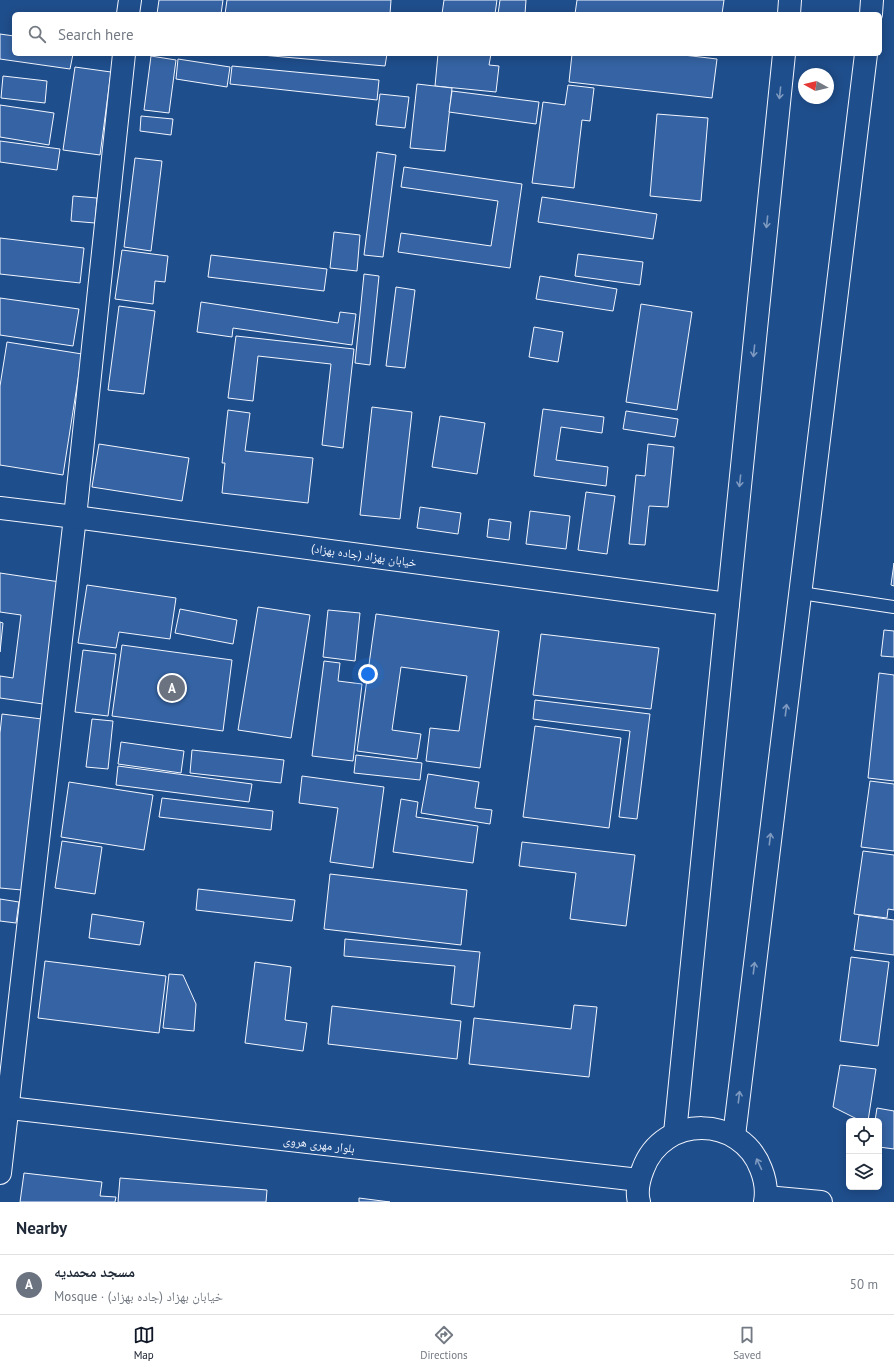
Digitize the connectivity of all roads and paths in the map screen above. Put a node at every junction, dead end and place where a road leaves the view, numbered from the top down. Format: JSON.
{"nodes":[{"id":1,"x":130,"y":0,"type":"edge"},
{"id":2,"x":790,"y":0,"type":"edge"},
{"id":3,"x":872,"y":0,"type":"edge"},
{"id":4,"x":128,"y":12,"type":"edge"},
{"id":5,"x":788,"y":12,"type":"edge"},
{"id":6,"x":871,"y":12,"type":"edge"},
{"id":7,"x":124,"y":56,"type":"edge"},
{"id":8,"x":784,"y":56,"type":"edge"},
{"id":9,"x":866,"y":56,"type":"edge"},
{"id":10,"x":0,"y":508,"type":"edge"},
{"id":11,"x":75,"y":517,"type":"junction"},
{"id":12,"x":800,"y":593,"type":"junction"},
{"id":13,"x":728,"y":604,"type":"junction"},
{"id":14,"x":894,"y":607,"type":"edge"},
{"id":15,"x":4,"y":1108,"type":"edge"},
{"id":16,"x":675,"y":1133,"type":"junction"},
{"id":17,"x":734,"y":1136,"type":"junction"},
{"id":18,"x":0,"y":1173,"type":"edge"},
{"id":19,"x":639,"y":1180,"type":"junction"},
{"id":20,"x":765,"y":1199,"type":"edge"},
{"id":21,"x":639,"y":1202,"type":"edge"},
{"id":22,"x":821,"y":1202,"type":"edge"}],
"edges":[{"from":1,"to":4,"type":"main road"},
{"from":2,"to":5,"type":"main road"},
{"from":3,"to":6,"type":"main road"},
{"from":7,"to":11,"type":"main road"},
{"from":8,"to":13,"type":"main road","one_way":true},
{"from":9,"to":12,"type":"main road"},
{"from":10,"to":11,"type":"main road","name":"خیابان بهزاد (جاده بهزاد)"},
{"from":11,"to":13,"type":"main road","name":"خیابان بهزاد (جاده بهزاد)"},
{"from":11,"to":15,"type":"main road"},
{"from":12,"to":14,"type":"lane"},
{"from":17,"to":12,"type":"main road","one_way":true},
{"from":13,"to":16,"type":"main road"},
{"from":15,"to":18,"type":"main road"},
{"from":15,"to":19,"type":"main road","name":"بلوار مهری هروی"},
{"from":16,"to":17,"type":"main road"},
{"from":16,"to":19,"type":"main road"},
{"from":20,"to":17,"type":"main road","one_way":true},
{"from":19,"to":21,"type":"main road"},
{"from":20,"to":22,"type":"main road"}]}
